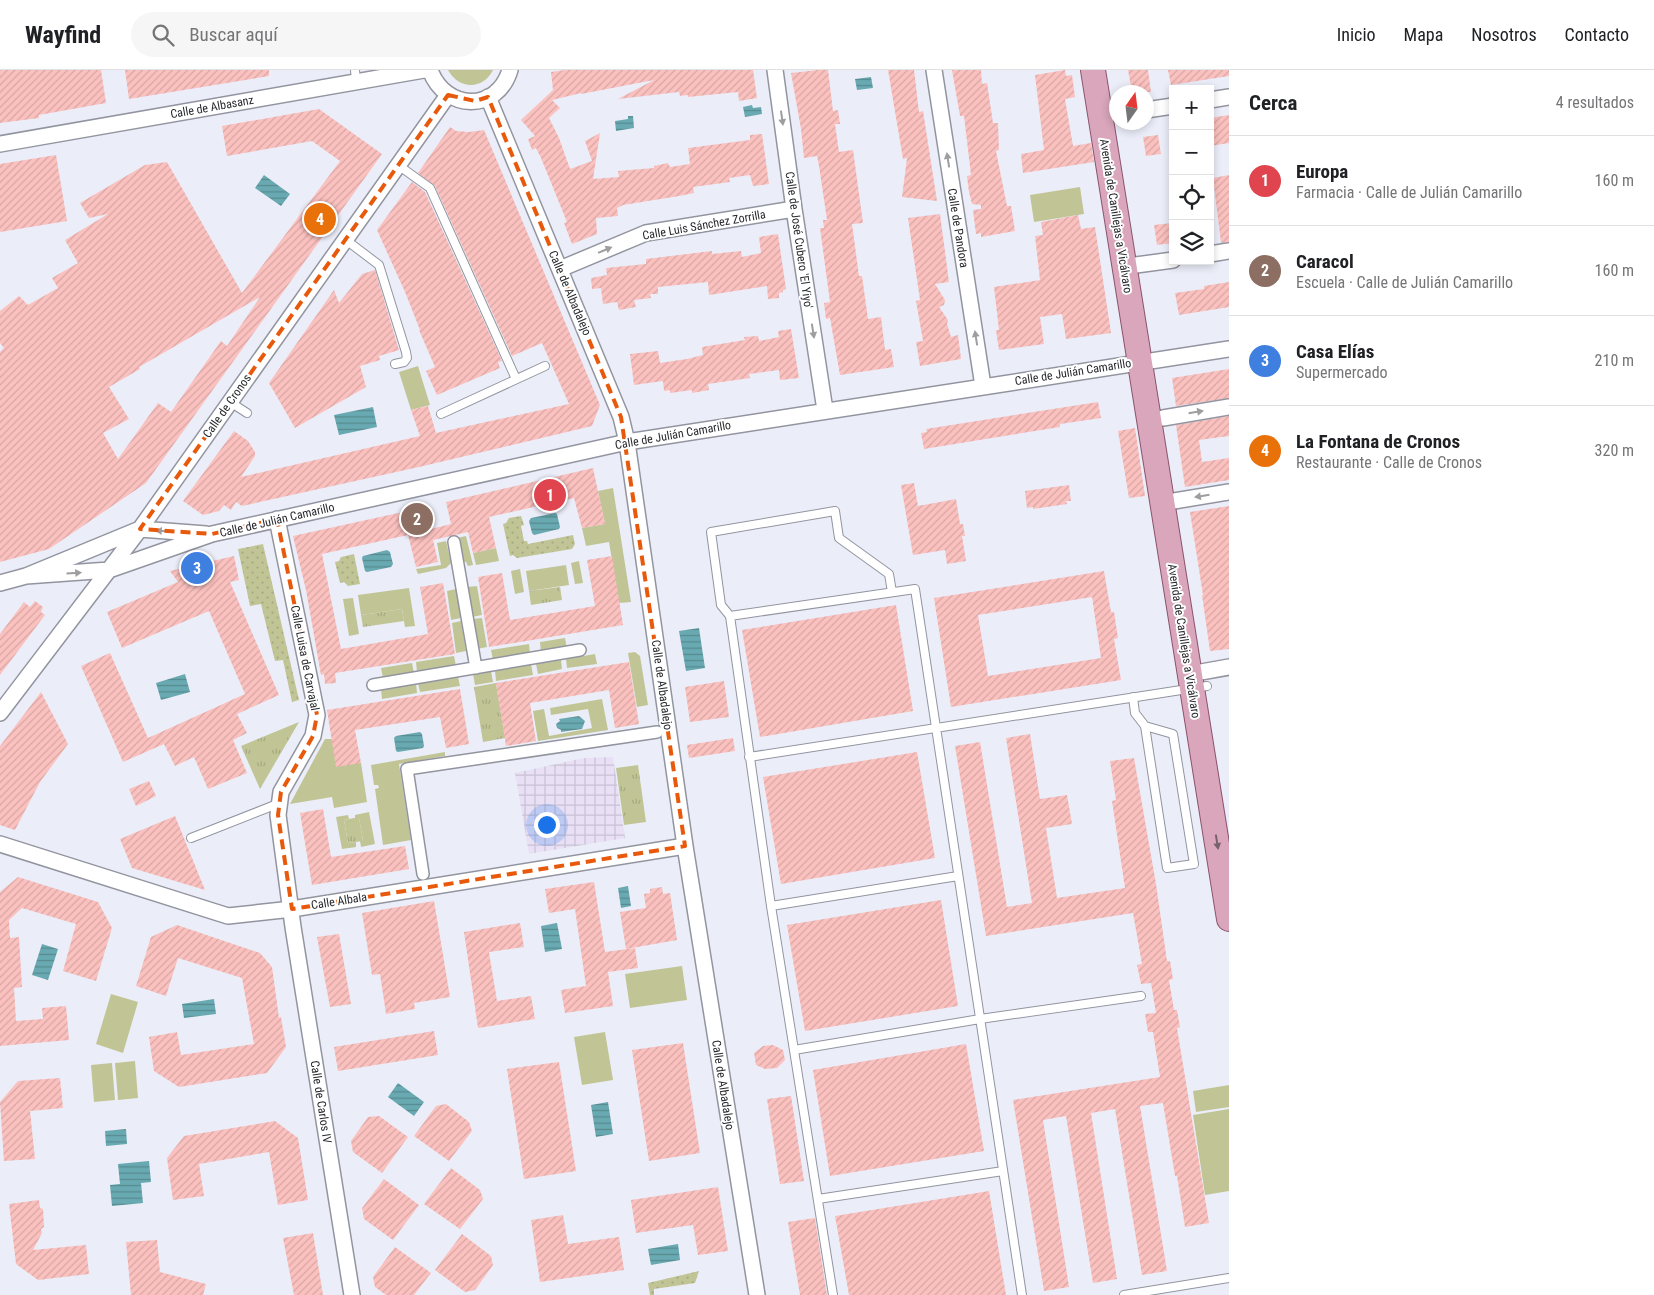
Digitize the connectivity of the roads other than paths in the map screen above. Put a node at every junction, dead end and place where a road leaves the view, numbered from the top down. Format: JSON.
{"nodes":[{"id":1,"x":424,"y":70,"type":"edge"},
{"id":2,"x":430,"y":70,"type":"edge"},
{"id":3,"x":510,"y":70,"type":"edge"},
{"id":4,"x":775,"y":70,"type":"edge"},
{"id":5,"x":934,"y":70,"type":"edge"},
{"id":6,"x":1093,"y":70,"type":"edge"},
{"id":7,"x":1107,"y":70,"type":"edge"},
{"id":8,"x":355,"y":76,"type":"edge"},
{"id":9,"x":448,"y":95,"type":"junction"},
{"id":10,"x":488,"y":97,"type":"junction"},
{"id":11,"x":1229,"y":97,"type":"edge"},
{"id":12,"x":1214,"y":99,"type":"edge"},
{"id":13,"x":1169,"y":107,"type":"edge"},
{"id":14,"x":1154,"y":109,"type":"edge"},
{"id":15,"x":1107,"y":116,"type":"junction"},
{"id":16,"x":0,"y":144,"type":"edge"},
{"id":17,"x":398,"y":165,"type":"junction"},
{"id":18,"x":794,"y":209,"type":"junction"},
{"id":19,"x":346,"y":240,"type":"junction"},
{"id":20,"x":1229,"y":251,"type":"edge"},
{"id":21,"x":1214,"y":253,"type":"edge"},
{"id":22,"x":1169,"y":261,"type":"edge"},
{"id":23,"x":1136,"y":265,"type":"junction"},
{"id":24,"x":560,"y":269,"type":"junction"},
{"id":25,"x":1229,"y":349,"type":"edge"},
{"id":26,"x":1146,"y":361,"type":"junction"},
{"id":27,"x":394,"y":364,"type":"dead end"},
{"id":28,"x":545,"y":366,"type":"dead end"},
{"id":29,"x":516,"y":379,"type":"junction"},
{"id":30,"x":982,"y":386,"type":"junction"},
{"id":31,"x":230,"y":402,"type":"junction"},
{"id":32,"x":1229,"y":407,"type":"edge"},
{"id":33,"x":825,"y":410,"type":"junction"},
{"id":34,"x":247,"y":413,"type":"dead end"},
{"id":35,"x":441,"y":414,"type":"dead end"},
{"id":36,"x":1163,"y":418,"type":"junction"},
{"id":37,"x":627,"y":442,"type":"junction"},
{"id":38,"x":1229,"y":492,"type":"edge"},
{"id":39,"x":1169,"y":502,"type":"junction"},
{"id":40,"x":277,"y":520,"type":"junction"},
{"id":41,"x":140,"y":529,"type":"junction"},
{"id":42,"x":212,"y":534,"type":"junction"},
{"id":43,"x":454,"y":542,"type":"dead end"},
{"id":44,"x":109,"y":570,"type":"junction"},
{"id":45,"x":26,"y":576,"type":"junction"},
{"id":46,"x":0,"y":583,"type":"edge"},
{"id":47,"x":892,"y":592,"type":"junction"},
{"id":48,"x":730,"y":616,"type":"junction"},
{"id":49,"x":580,"y":650,"type":"dead end"},
{"id":50,"x":476,"y":668,"type":"junction"},
{"id":51,"x":1229,"y":668,"type":"edge"},
{"id":52,"x":1198,"y":680,"type":"junction"},
{"id":53,"x":374,"y":685,"type":"dead end"},
{"id":54,"x":1133,"y":697,"type":"junction"},
{"id":55,"x":0,"y":713,"type":"edge"},
{"id":56,"x":1145,"y":726,"type":"junction"},
{"id":57,"x":936,"y":729,"type":"junction"},
{"id":58,"x":657,"y":732,"type":"dead end"},
{"id":59,"x":749,"y":757,"type":"junction"},
{"id":60,"x":280,"y":803,"type":"junction"},
{"id":61,"x":1229,"y":822,"type":"edge"},
{"id":62,"x":192,"y":838,"type":"dead end"},
{"id":63,"x":0,"y":844,"type":"edge"},
{"id":64,"x":686,"y":846,"type":"junction"},
{"id":65,"x":423,"y":874,"type":"dead end"},
{"id":66,"x":958,"y":876,"type":"junction"},
{"id":67,"x":771,"y":906,"type":"junction"},
{"id":68,"x":292,"y":909,"type":"junction"},
{"id":69,"x":1229,"y":919,"type":"edge"},
{"id":70,"x":1141,"y":996,"type":"dead end"},
{"id":71,"x":980,"y":1020,"type":"junction"},
{"id":72,"x":794,"y":1050,"type":"junction"},
{"id":73,"x":1003,"y":1170,"type":"junction"},
{"id":74,"x":818,"y":1199,"type":"junction"},
{"id":75,"x":1229,"y":1278,"type":"edge"},
{"id":76,"x":352,"y":1295,"type":"edge"},
{"id":77,"x":757,"y":1295,"type":"edge"},
{"id":78,"x":833,"y":1295,"type":"edge"},
{"id":79,"x":1022,"y":1295,"type":"edge"},
{"id":80,"x":1124,"y":1295,"type":"edge"}],
"edges":[{"from":1,"to":8,"type":"street","name":"Calle de Albasanz"},
{"from":2,"to":9,"type":"street"},
{"from":3,"to":10,"type":"street"},
{"from":4,"to":18,"type":"street","name":"Calle de José Cubero 'El Yiyo'","one_way":true},
{"from":30,"to":5,"type":"street","name":"Calle de Pandora","one_way":true},
{"from":6,"to":15,"type":"main road","name":"Avenida de Canillejas a Vicálvaro"},
{"from":7,"to":15,"type":"main road","name":"Avenida de Canillejas a Vicálvaro"},
{"from":8,"to":16,"type":"street","name":"Calle de Albasanz"},
{"from":9,"to":10,"type":"street"},
{"from":9,"to":17,"type":"street","name":"Calle de Cronos"},
{"from":10,"to":24,"type":"street","name":"Calle de Albadalejo"},
{"from":11,"to":12,"type":"street"},
{"from":13,"to":14,"type":"street"},
{"from":15,"to":23,"type":"main road","name":"Avenida de Canillejas a Vicálvaro"},
{"from":15,"to":26,"type":"main road","name":"Avenida de Canillejas a Vicálvaro"},
{"from":17,"to":19,"type":"street","name":"Calle de Cronos"},
{"from":17,"to":29,"type":"lane"},
{"from":24,"to":18,"type":"street","name":"Calle Luis Sánchez Zorrilla","one_way":true},
{"from":18,"to":33,"type":"street","name":"Calle de José Cubero 'El Yiyo'","one_way":true},
{"from":19,"to":27,"type":"lane"},
{"from":19,"to":31,"type":"street","name":"Calle de Cronos"},
{"from":20,"to":21,"type":"street"},
{"from":22,"to":23,"type":"street"},
{"from":23,"to":26,"type":"main road","name":"Avenida de Canillejas a Vicálvaro"},
{"from":24,"to":37,"type":"street","name":"Calle de Albadalejo"},
{"from":25,"to":26,"type":"street","name":"Calle de Julián Camarillo"},
{"from":26,"to":30,"type":"street","name":"Calle de Julián Camarillo"},
{"from":26,"to":36,"type":"main road","name":"Avenida de Canillejas a Vicálvaro"},
{"from":26,"to":39,"type":"main road","name":"Avenida de Canillejas a Vicálvaro"},
{"from":28,"to":29,"type":"lane"},
{"from":29,"to":35,"type":"lane"},
{"from":30,"to":33,"type":"street","name":"Calle de Julián Camarillo"},
{"from":31,"to":34,"type":"lane"},
{"from":31,"to":41,"type":"street","name":"Calle de Cronos"},
{"from":36,"to":32,"type":"street","one_way":true},
{"from":33,"to":37,"type":"street","name":"Calle de Julián Camarillo"},
{"from":36,"to":39,"type":"main road","name":"Avenida de Canillejas a Vicálvaro"},
{"from":37,"to":40,"type":"street","name":"Calle de Julián Camarillo"},
{"from":37,"to":64,"type":"street","name":"Calle de Albadalejo"},
{"from":38,"to":39,"type":"street","one_way":true},
{"from":39,"to":52,"type":"main road","name":"Avenida de Canillejas a Vicálvaro"},
{"from":40,"to":42,"type":"street","name":"Calle de Julián Camarillo"},
{"from":40,"to":60,"type":"street","name":"Calle Luisa de Carvajal"},
{"from":42,"to":41,"type":"street","name":"Calle de Julián Camarillo","one_way":true},
{"from":41,"to":44,"type":"street","name":"Calle de Cronos"},
{"from":41,"to":45,"type":"street","name":"Calle de Julián Camarillo"},
{"from":42,"to":44,"type":"street","name":"Calle de Julián Camarillo"},
{"from":43,"to":50,"type":"street"},
{"from":45,"to":44,"type":"street","name":"Calle de Julián Camarillo","one_way":true},
{"from":44,"to":55,"type":"street","name":"Calle de Cronos"},
{"from":45,"to":46,"type":"street","name":"Calle de Julián Camarillo"},
{"from":47,"to":48,"type":"lane"},
{"from":47,"to":48,"type":"lane"},
{"from":47,"to":57,"type":"lane"},
{"from":48,"to":59,"type":"lane"},
{"from":49,"to":50,"type":"street"},
{"from":50,"to":53,"type":"street"},
{"from":51,"to":52,"type":"street"},
{"from":52,"to":54,"type":"lane"},
{"from":52,"to":61,"type":"main road","name":"Avenida de Canillejas a Vicálvaro"},
{"from":52,"to":69,"type":"main road","name":"Avenida de Canillejas a Vicálvaro","one_way":true},
{"from":54,"to":56,"type":"lane"},
{"from":54,"to":57,"type":"lane"},
{"from":56,"to":56,"type":"lane"},
{"from":57,"to":59,"type":"lane"},
{"from":57,"to":66,"type":"lane"},
{"from":58,"to":65,"type":"street"},
{"from":59,"to":67,"type":"lane"},
{"from":60,"to":62,"type":"lane"},
{"from":60,"to":68,"type":"street","name":"Calle Luisa de Carvajal"},
{"from":63,"to":68,"type":"street","name":"Calle Albala"},
{"from":64,"to":68,"type":"street","name":"Calle Albala"},
{"from":64,"to":77,"type":"street","name":"Calle de Albadalejo"},
{"from":66,"to":67,"type":"lane"},
{"from":66,"to":71,"type":"lane"},
{"from":67,"to":72,"type":"lane"},
{"from":68,"to":76,"type":"street","name":"Calle de Carlos IV"},
{"from":70,"to":71,"type":"lane"},
{"from":71,"to":72,"type":"lane"},
{"from":71,"to":73,"type":"lane"},
{"from":72,"to":74,"type":"lane"},
{"from":73,"to":74,"type":"lane"},
{"from":73,"to":79,"type":"lane"},
{"from":74,"to":78,"type":"lane"},
{"from":75,"to":80,"type":"lane"}]}
